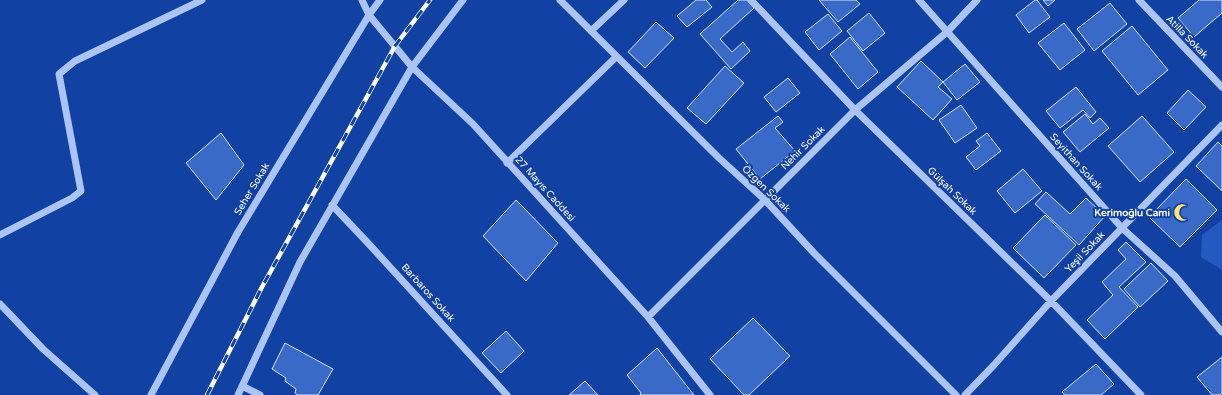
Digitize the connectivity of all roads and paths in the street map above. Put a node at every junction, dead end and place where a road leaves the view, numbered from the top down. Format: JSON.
{"nodes":[{"id":1,"x":202,"y":0,"type":"edge"},
{"id":2,"x":362,"y":0,"type":"edge"},
{"id":3,"x":380,"y":0,"type":"edge"},
{"id":4,"x":463,"y":0,"type":"edge"},
{"id":5,"x":560,"y":0,"type":"edge"},
{"id":6,"x":624,"y":0,"type":"edge"},
{"id":7,"x":751,"y":0,"type":"edge"},
{"id":8,"x":919,"y":0,"type":"edge"},
{"id":9,"x":977,"y":0,"type":"edge"},
{"id":10,"x":1138,"y":0,"type":"edge"},
{"id":11,"x":369,"y":15,"type":"junction"},
{"id":12,"x":591,"y":31,"type":"junction"},
{"id":13,"x":947,"y":32,"type":"junction"},
{"id":14,"x":616,"y":57,"type":"junction"},
{"id":15,"x":412,"y":67,"type":"junction"},
{"id":16,"x":1222,"y":87,"type":"edge"},
{"id":17,"x":855,"y":110,"type":"junction"},
{"id":18,"x":1222,"y":125,"type":"edge"},
{"id":19,"x":508,"y":163,"type":"junction"},
{"id":20,"x":765,"y":200,"type":"junction"},
{"id":21,"x":332,"y":206,"type":"junction"},
{"id":22,"x":1122,"y":228,"type":"junction"},
{"id":23,"x":0,"y":235,"type":"edge"},
{"id":24,"x":1051,"y":301,"type":"junction"},
{"id":25,"x":0,"y":304,"type":"edge"},
{"id":26,"x":648,"y":317,"type":"junction"},
{"id":27,"x":1222,"y":332,"type":"edge"},
{"id":28,"x":242,"y":386,"type":"junction"},
{"id":29,"x":95,"y":395,"type":"edge"},
{"id":30,"x":151,"y":395,"type":"edge"},
{"id":31,"x":238,"y":395,"type":"edge"},
{"id":32,"x":260,"y":395,"type":"edge"},
{"id":33,"x":507,"y":395,"type":"edge"},
{"id":34,"x":710,"y":395,"type":"edge"},
{"id":35,"x":956,"y":395,"type":"edge"},
{"id":36,"x":965,"y":395,"type":"edge"},
{"id":37,"x":1141,"y":395,"type":"edge"}],
"edges":[{"from":1,"to":23,"type":"street"},
{"from":2,"to":11,"type":"street","name":"27 Mayıs Caddesi"},
{"from":3,"to":11,"type":"street","name":"Seher Sokak"},
{"from":4,"to":15,"type":"street"},
{"from":5,"to":12,"type":"street","name":"Özgen Sokak"},
{"from":6,"to":12,"type":"street"},
{"from":7,"to":17,"type":"street","name":"Gülşah Sokak"},
{"from":8,"to":13,"type":"street","name":"Seyithan Sokak"},
{"from":9,"to":13,"type":"street","name":"Nehir Sokak"},
{"from":10,"to":16,"type":"street","name":"Atilla Sokak"},
{"from":11,"to":15,"type":"street","name":"27 Mayıs Caddesi"},
{"from":11,"to":30,"type":"street","name":"Seher Sokak"},
{"from":12,"to":14,"type":"street","name":"Özgen Sokak"},
{"from":13,"to":17,"type":"street","name":"Nehir Sokak"},
{"from":13,"to":22,"type":"street","name":"Seyithan Sokak"},
{"from":14,"to":19,"type":"street"},
{"from":14,"to":20,"type":"street","name":"Özgen Sokak"},
{"from":15,"to":19,"type":"street","name":"27 Mayıs Caddesi"},
{"from":15,"to":21,"type":"street"},
{"from":17,"to":20,"type":"street","name":"Nehir Sokak"},
{"from":17,"to":24,"type":"street","name":"Gülşah Sokak"},
{"from":18,"to":22,"type":"street","name":"Yeşil Sokak"},
{"from":19,"to":26,"type":"street","name":"27 Mayıs Caddesi"},
{"from":20,"to":26,"type":"street","name":"Nehir Sokak"},
{"from":20,"to":35,"type":"street","name":"Özgen Sokak"},
{"from":21,"to":28,"type":"street"},
{"from":21,"to":33,"type":"street","name":"Barbaros Sokak"},
{"from":22,"to":24,"type":"street","name":"Yeşil Sokak"},
{"from":22,"to":27,"type":"street","name":"Seyithan Sokak"},
{"from":24,"to":36,"type":"street","name":"Yeşil Sokak"},
{"from":24,"to":37,"type":"street","name":"Gülşah Sokak"},
{"from":25,"to":29,"type":"street"},
{"from":26,"to":34,"type":"street","name":"27 Mayıs Caddesi"},
{"from":28,"to":31,"type":"street"},
{"from":28,"to":32,"type":"street"}]}
